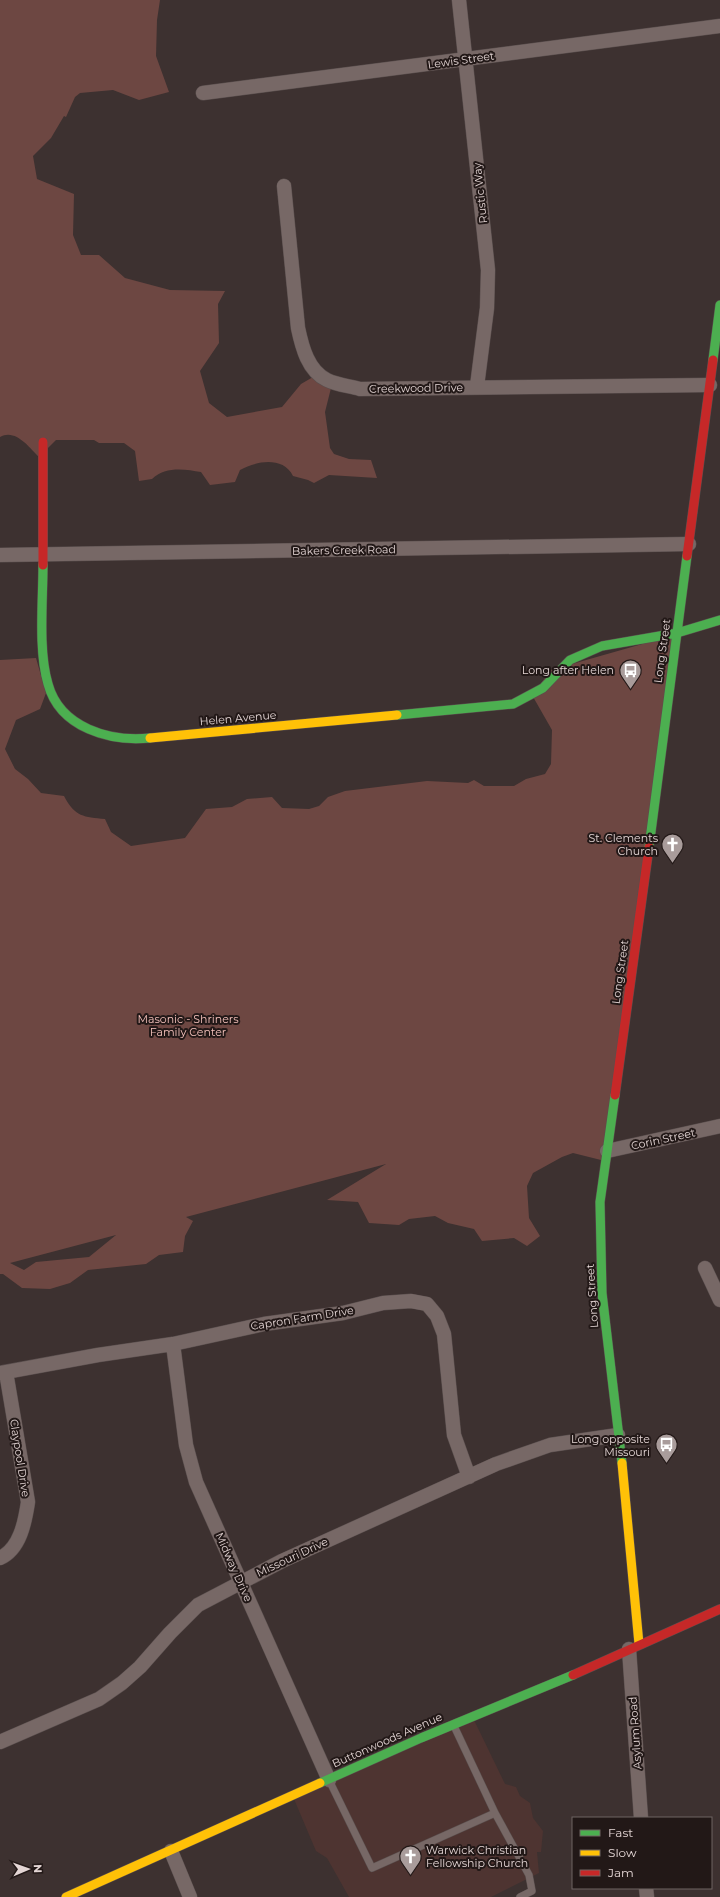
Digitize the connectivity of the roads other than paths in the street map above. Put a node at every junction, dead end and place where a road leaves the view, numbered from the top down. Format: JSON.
{"nodes":[{"id":1,"x":459,"y":0,"type":"edge"},
{"id":2,"x":720,"y":26,"type":"edge"},
{"id":3,"x":466,"y":60,"type":"junction"},
{"id":4,"x":203,"y":93,"type":"dead end"},
{"id":5,"x":284,"y":186,"type":"dead end"},
{"id":6,"x":720,"y":305,"type":"edge"},
{"id":7,"x":477,"y":386,"type":"junction"},
{"id":8,"x":713,"y":390,"type":"edge"},
{"id":9,"x":43,"y":442,"type":"dead end"},
{"id":10,"x":689,"y":544,"type":"junction"},
{"id":11,"x":0,"y":555,"type":"edge"},
{"id":12,"x":44,"y":555,"type":"junction"},
{"id":13,"x":720,"y":620,"type":"edge"},
{"id":14,"x":677,"y":633,"type":"junction"},
{"id":15,"x":720,"y":1126,"type":"edge"},
{"id":16,"x":606,"y":1151,"type":"junction"},
{"id":17,"x":705,"y":1268,"type":"dead end"},
{"id":18,"x":720,"y":1300,"type":"edge"},
{"id":19,"x":173,"y":1344,"type":"junction"},
{"id":20,"x":3,"y":1372,"type":"edge"},
{"id":21,"x":618,"y":1435,"type":"junction"},
{"id":22,"x":469,"y":1476,"type":"junction"},
{"id":23,"x":0,"y":1558,"type":"edge"},
{"id":24,"x":241,"y":1582,"type":"junction"},
{"id":25,"x":720,"y":1609,"type":"edge"},
{"id":26,"x":634,"y":1647,"type":"junction"},
{"id":27,"x":453,"y":1724,"type":"junction"},
{"id":28,"x":0,"y":1742,"type":"edge"},
{"id":29,"x":329,"y":1780,"type":"junction"},
{"id":30,"x":495,"y":1813,"type":"junction"},
{"id":31,"x":641,"y":1817,"type":"edge"},
{"id":32,"x":171,"y":1851,"type":"junction"},
{"id":33,"x":66,"y":1897,"type":"edge"},
{"id":34,"x":190,"y":1897,"type":"edge"},
{"id":35,"x":520,"y":1897,"type":"edge"}],
"edges":[{"from":1,"to":3,"type":"street","name":"Rustic Way"},
{"from":2,"to":3,"type":"street","name":"Lewis Street"},
{"from":3,"to":4,"type":"street","name":"Lewis Street"},
{"from":3,"to":7,"type":"street","name":"Rustic Way"},
{"from":5,"to":7,"type":"street","name":"Creekwood Drive"},
{"from":6,"to":8,"type":"street","name":"Long Street"},
{"from":7,"to":8,"type":"street","name":"Creekwood Drive"},
{"from":8,"to":10,"type":"street","name":"Long Street"},
{"from":9,"to":12,"type":"street","name":"Helen Avenue"},
{"from":10,"to":12,"type":"street","name":"Bakers Creek Road"},
{"from":10,"to":14,"type":"street","name":"Long Street"},
{"from":11,"to":12,"type":"street","name":"Bakers Creek Road"},
{"from":12,"to":14,"type":"street","name":"Helen Avenue"},
{"from":13,"to":14,"type":"street","name":"Helen Avenue"},
{"from":14,"to":16,"type":"street","name":"Long Street"},
{"from":15,"to":16,"type":"street","name":"Corin Street"},
{"from":16,"to":21,"type":"street","name":"Long Street"},
{"from":17,"to":18,"type":"street"},
{"from":19,"to":20,"type":"street","name":"Capron Farm Drive"},
{"from":19,"to":22,"type":"street","name":"Capron Farm Drive"},
{"from":19,"to":24,"type":"street","name":"Midway Drive"},
{"from":20,"to":23,"type":"street","name":"Claypool Drive"},
{"from":21,"to":22,"type":"street","name":"Missouri Drive"},
{"from":21,"to":26,"type":"street","name":"Long Street"},
{"from":22,"to":24,"type":"street","name":"Missouri Drive"},
{"from":24,"to":28,"type":"street","name":"Missouri Drive"},
{"from":24,"to":29,"type":"street","name":"Midway Drive"},
{"from":25,"to":26,"type":"street","name":"Buttonwoods Avenue"},
{"from":26,"to":27,"type":"street","name":"Buttonwoods Avenue"},
{"from":26,"to":31,"type":"street","name":"Asylum Road"},
{"from":27,"to":29,"type":"street","name":"Buttonwoods Avenue"},
{"from":27,"to":30,"type":"lane"},
{"from":29,"to":30,"type":"lane"},
{"from":29,"to":32,"type":"street","name":"Buttonwoods Avenue"},
{"from":30,"to":35,"type":"lane"},
{"from":32,"to":33,"type":"street","name":"Buttonwoods Avenue"},
{"from":32,"to":34,"type":"street"}]}
